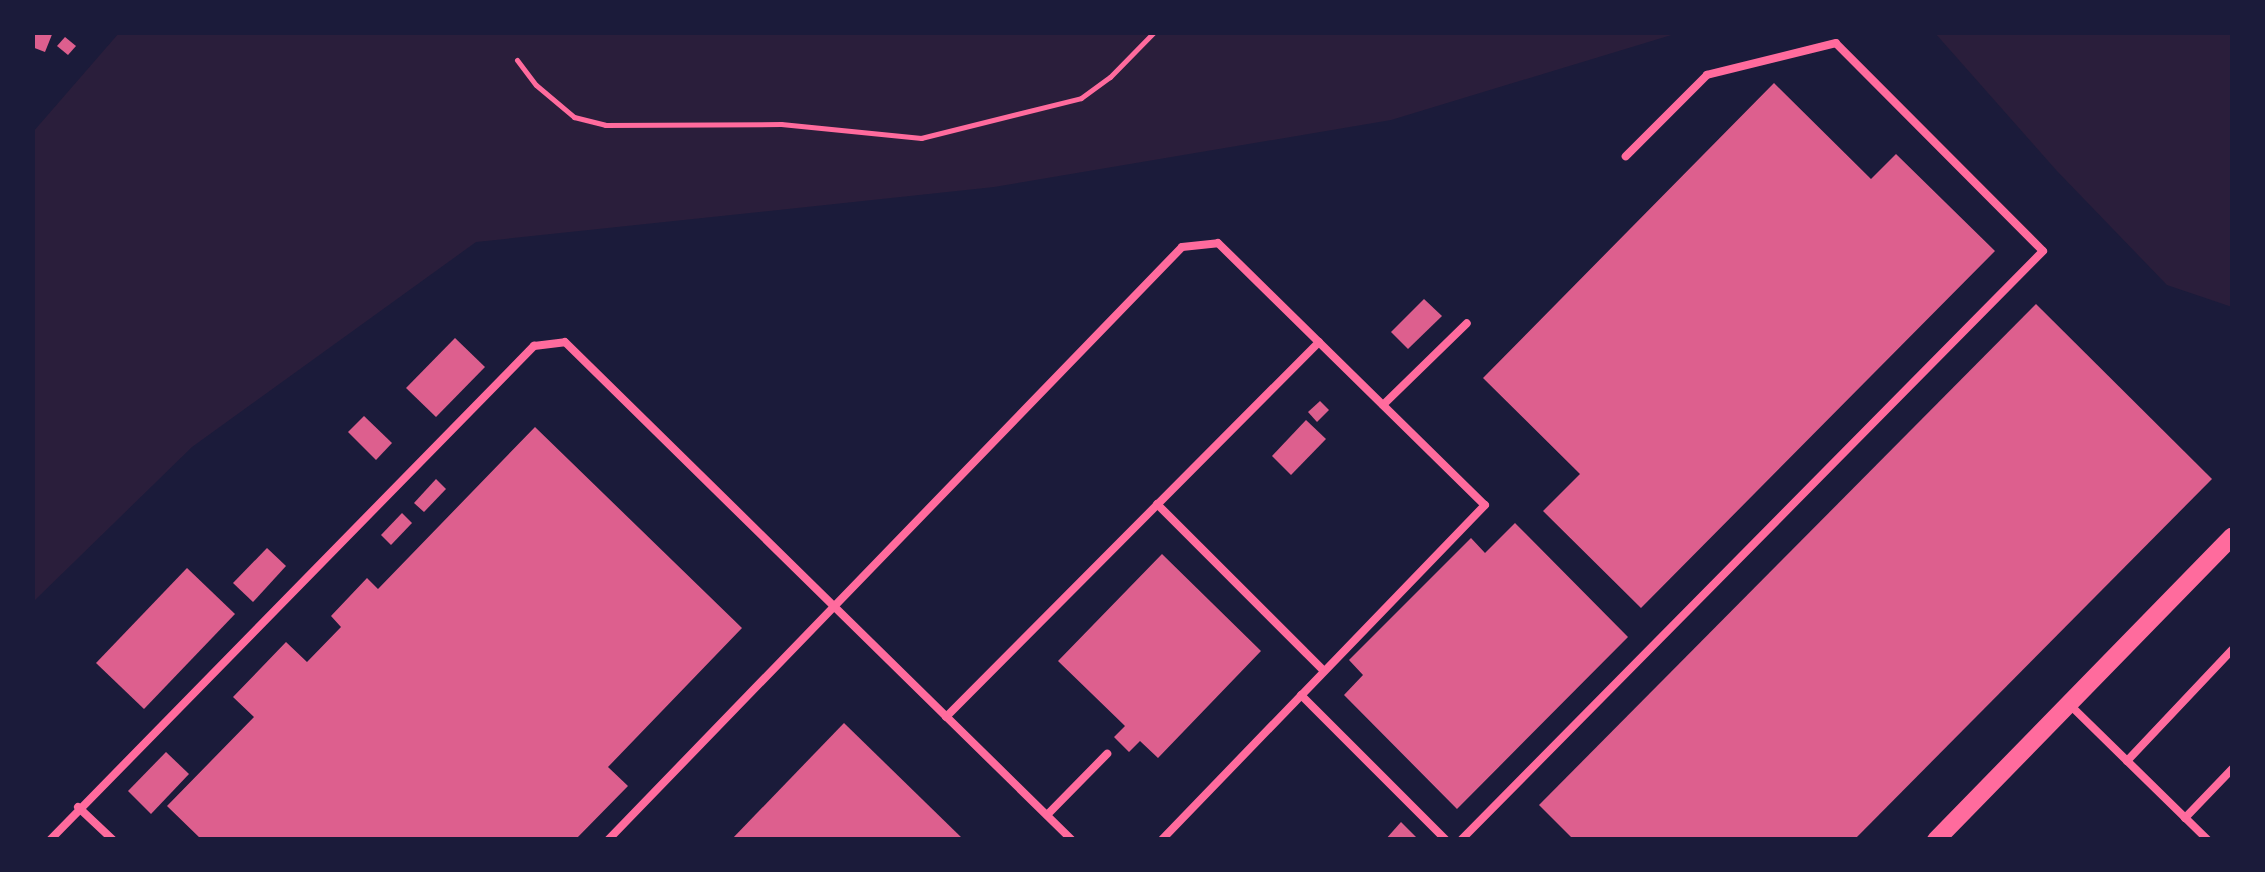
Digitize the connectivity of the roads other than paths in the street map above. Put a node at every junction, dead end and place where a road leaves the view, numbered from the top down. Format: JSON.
{"nodes":[{"id":1,"x":1626,"y":156,"type":"dead end"},
{"id":2,"x":1466,"y":323,"type":"dead end"},
{"id":3,"x":1318,"y":342,"type":"junction"},
{"id":4,"x":1383,"y":405,"type":"junction"},
{"id":5,"x":1158,"y":504,"type":"junction"},
{"id":6,"x":2232,"y":537,"type":"edge"},
{"id":7,"x":835,"y":607,"type":"junction"},
{"id":8,"x":2232,"y":650,"type":"edge"},
{"id":9,"x":1324,"y":671,"type":"junction"},
{"id":10,"x":1301,"y":695,"type":"junction"},
{"id":11,"x":2069,"y":704,"type":"junction"},
{"id":12,"x":946,"y":716,"type":"junction"},
{"id":13,"x":1107,"y":754,"type":"dead end"},
{"id":14,"x":2127,"y":761,"type":"junction"},
{"id":15,"x":2232,"y":769,"type":"edge"},
{"id":16,"x":78,"y":807,"type":"junction"},
{"id":17,"x":1047,"y":815,"type":"junction"},
{"id":18,"x":2185,"y":818,"type":"junction"},
{"id":19,"x":50,"y":840,"type":"edge"},
{"id":20,"x":112,"y":840,"type":"edge"},
{"id":21,"x":608,"y":840,"type":"edge"},
{"id":22,"x":1072,"y":840,"type":"edge"},
{"id":23,"x":1161,"y":840,"type":"edge"},
{"id":24,"x":1446,"y":840,"type":"edge"},
{"id":25,"x":1461,"y":840,"type":"edge"},
{"id":26,"x":1936,"y":840,"type":"edge"},
{"id":27,"x":2208,"y":840,"type":"edge"}],
"edges":[{"from":1,"to":25,"type":"lane"},
{"from":2,"to":4,"type":"lane"},
{"from":3,"to":4,"type":"lane"},
{"from":3,"to":5,"type":"lane"},
{"from":3,"to":7,"type":"lane"},
{"from":4,"to":9,"type":"lane"},
{"from":5,"to":9,"type":"lane"},
{"from":5,"to":12,"type":"lane"},
{"from":6,"to":11,"type":"street"},
{"from":7,"to":12,"type":"lane"},
{"from":7,"to":16,"type":"lane"},
{"from":7,"to":21,"type":"lane"},
{"from":8,"to":14,"type":"lane"},
{"from":9,"to":10,"type":"lane"},
{"from":10,"to":23,"type":"lane"},
{"from":10,"to":24,"type":"lane"},
{"from":11,"to":14,"type":"lane"},
{"from":11,"to":26,"type":"street"},
{"from":12,"to":17,"type":"lane"},
{"from":13,"to":17,"type":"lane"},
{"from":14,"to":18,"type":"lane"},
{"from":15,"to":18,"type":"lane"},
{"from":16,"to":19,"type":"lane"},
{"from":16,"to":20,"type":"lane"},
{"from":17,"to":22,"type":"lane"},
{"from":18,"to":27,"type":"lane"}]}
